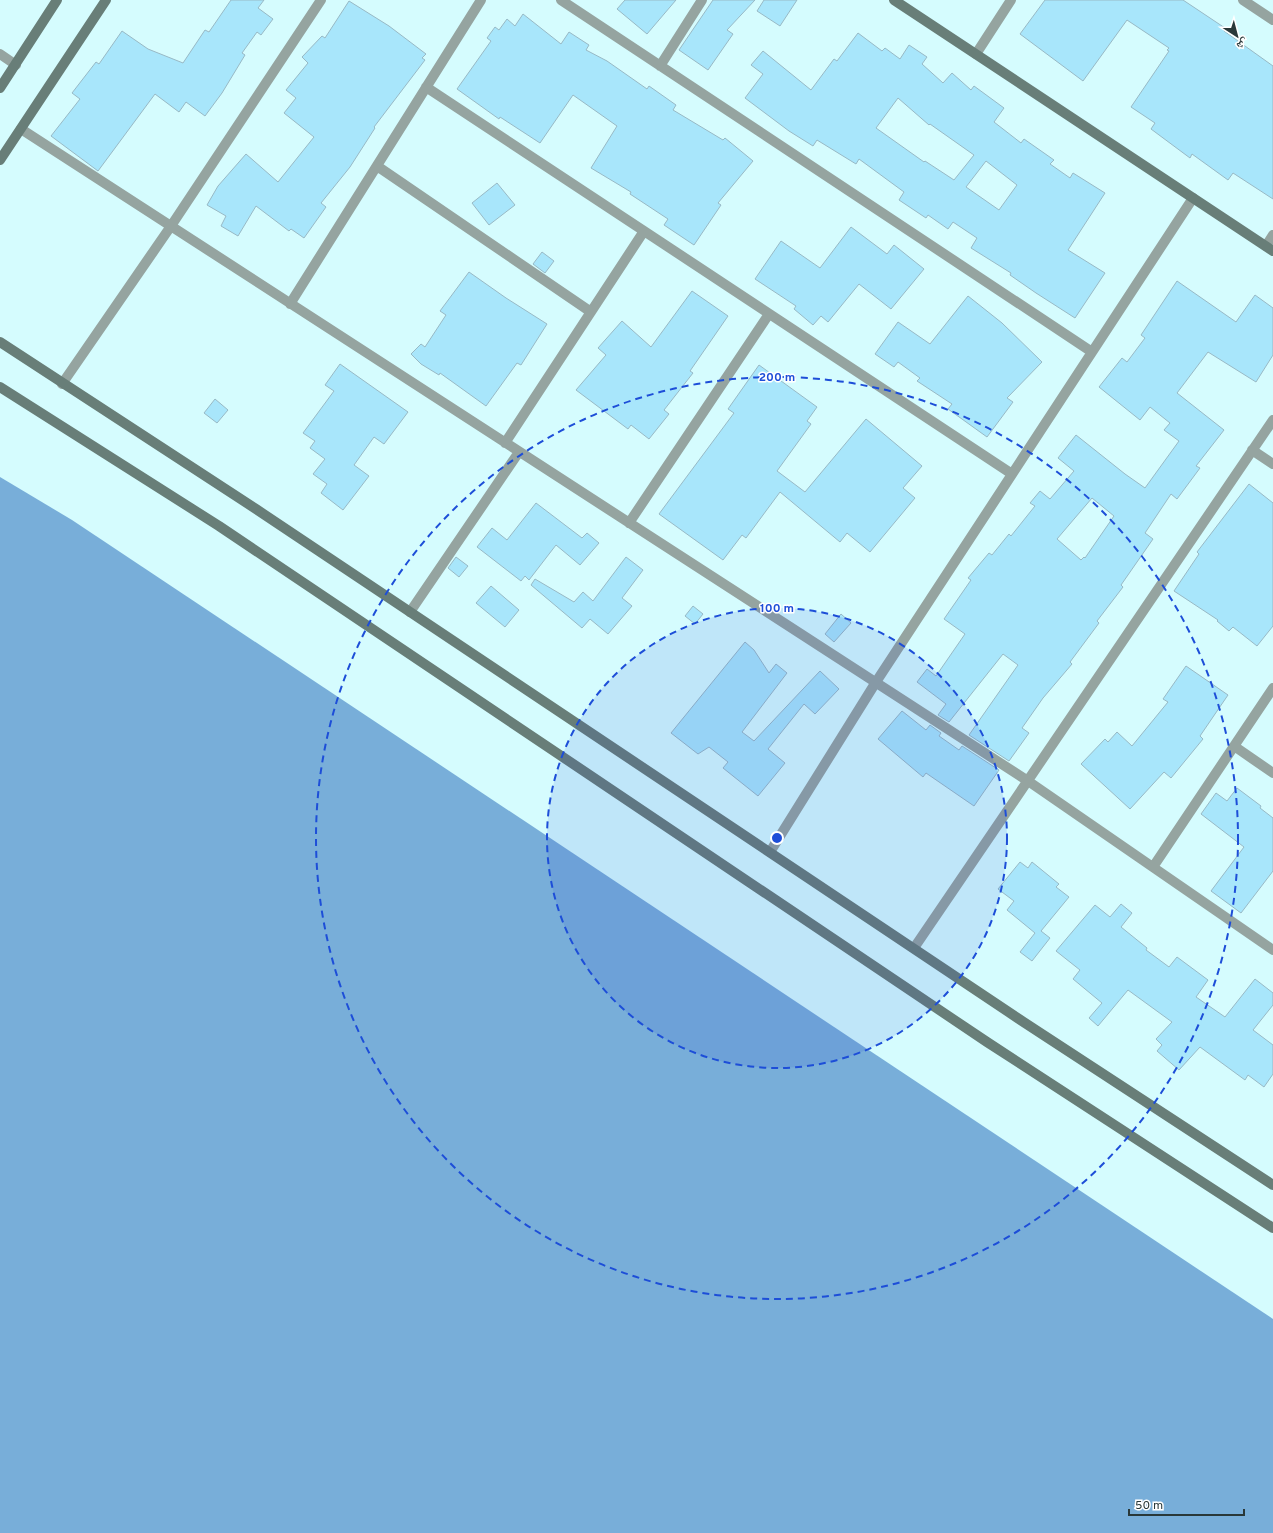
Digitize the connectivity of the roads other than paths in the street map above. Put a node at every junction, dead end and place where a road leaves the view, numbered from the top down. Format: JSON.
{"nodes":[{"id":1,"x":57,"y":0,"type":"edge"},
{"id":2,"x":106,"y":0,"type":"edge"},
{"id":3,"x":321,"y":0,"type":"edge"},
{"id":4,"x":481,"y":0,"type":"edge"},
{"id":5,"x":561,"y":0,"type":"edge"},
{"id":6,"x":702,"y":0,"type":"edge"},
{"id":7,"x":894,"y":0,"type":"edge"},
{"id":8,"x":1011,"y":0,"type":"edge"},
{"id":9,"x":1243,"y":0,"type":"edge"},
{"id":10,"x":1273,"y":20,"type":"edge"},
{"id":11,"x":0,"y":54,"type":"edge"},
{"id":12,"x":976,"y":54,"type":"junction"},
{"id":13,"x":16,"y":65,"type":"junction"},
{"id":14,"x":660,"y":66,"type":"junction"},
{"id":15,"x":426,"y":87,"type":"junction"},
{"id":16,"x":0,"y":88,"type":"edge"},
{"id":17,"x":21,"y":129,"type":"junction"},
{"id":18,"x":0,"y":160,"type":"edge"},
{"id":19,"x":377,"y":166,"type":"junction"},
{"id":20,"x":1193,"y":198,"type":"junction"},
{"id":21,"x":171,"y":226,"type":"junction"},
{"id":22,"x":644,"y":231,"type":"junction"},
{"id":23,"x":1273,"y":235,"type":"edge"},
{"id":24,"x":1270,"y":248,"type":"edge"},
{"id":25,"x":290,"y":304,"type":"junction"},
{"id":26,"x":591,"y":312,"type":"junction"},
{"id":27,"x":769,"y":314,"type":"junction"},
{"id":28,"x":0,"y":342,"type":"edge"},
{"id":29,"x":1092,"y":352,"type":"junction"},
{"id":30,"x":62,"y":384,"type":"junction"},
{"id":31,"x":0,"y":387,"type":"edge"},
{"id":32,"x":1273,"y":420,"type":"edge"},
{"id":33,"x":506,"y":443,"type":"junction"},
{"id":34,"x":1252,"y":450,"type":"junction"},
{"id":35,"x":519,"y":452,"type":"junction"},
{"id":36,"x":1273,"y":464,"type":"edge"},
{"id":37,"x":1012,"y":474,"type":"junction"},
{"id":38,"x":629,"y":523,"type":"junction"},
{"id":39,"x":410,"y":612,"type":"junction"},
{"id":40,"x":876,"y":682,"type":"junction"},
{"id":41,"x":1273,"y":688,"type":"edge"},
{"id":42,"x":1234,"y":746,"type":"junction"},
{"id":43,"x":1273,"y":773,"type":"edge"},
{"id":44,"x":1028,"y":781,"type":"junction"},
{"id":45,"x":770,"y":852,"type":"junction"},
{"id":46,"x":1153,"y":867,"type":"junction"},
{"id":47,"x":914,"y":948,"type":"junction"},
{"id":48,"x":1273,"y":950,"type":"edge"},
{"id":49,"x":1273,"y":1185,"type":"edge"},
{"id":50,"x":1273,"y":1228,"type":"edge"}],
"edges":[{"from":1,"to":13,"type":"street"},
{"from":2,"to":17,"type":"street"},
{"from":3,"to":21,"type":"street"},
{"from":4,"to":15,"type":"street"},
{"from":5,"to":14,"type":"street"},
{"from":6,"to":14,"type":"street"},
{"from":7,"to":12,"type":"street"},
{"from":8,"to":12,"type":"street"},
{"from":9,"to":10,"type":"street"},
{"from":11,"to":13,"type":"street"},
{"from":12,"to":20,"type":"street"},
{"from":13,"to":16,"type":"street"},
{"from":14,"to":29,"type":"street"},
{"from":15,"to":19,"type":"street"},
{"from":15,"to":22,"type":"street"},
{"from":17,"to":18,"type":"street"},
{"from":17,"to":21,"type":"street"},
{"from":19,"to":25,"type":"street"},
{"from":19,"to":26,"type":"street"},
{"from":20,"to":24,"type":"street"},
{"from":20,"to":29,"type":"street"},
{"from":21,"to":25,"type":"street"},
{"from":21,"to":30,"type":"street"},
{"from":22,"to":26,"type":"street"},
{"from":22,"to":27,"type":"street"},
{"from":23,"to":24,"type":"street"},
{"from":25,"to":33,"type":"street"},
{"from":26,"to":33,"type":"street"},
{"from":27,"to":37,"type":"street"},
{"from":27,"to":38,"type":"street"},
{"from":28,"to":30,"type":"street"},
{"from":29,"to":37,"type":"street"},
{"from":30,"to":39,"type":"street"},
{"from":31,"to":50,"type":"street"},
{"from":32,"to":34,"type":"street"},
{"from":33,"to":35,"type":"street"},
{"from":34,"to":36,"type":"street"},
{"from":34,"to":44,"type":"street"},
{"from":35,"to":38,"type":"street"},
{"from":35,"to":39,"type":"street"},
{"from":37,"to":40,"type":"street"},
{"from":38,"to":40,"type":"street"},
{"from":39,"to":45,"type":"street"},
{"from":40,"to":44,"type":"street"},
{"from":40,"to":45,"type":"street"},
{"from":41,"to":42,"type":"street"},
{"from":42,"to":43,"type":"street"},
{"from":42,"to":46,"type":"street"},
{"from":44,"to":46,"type":"street"},
{"from":44,"to":47,"type":"street"},
{"from":45,"to":47,"type":"street"},
{"from":46,"to":48,"type":"street"},
{"from":47,"to":49,"type":"street"}]}
